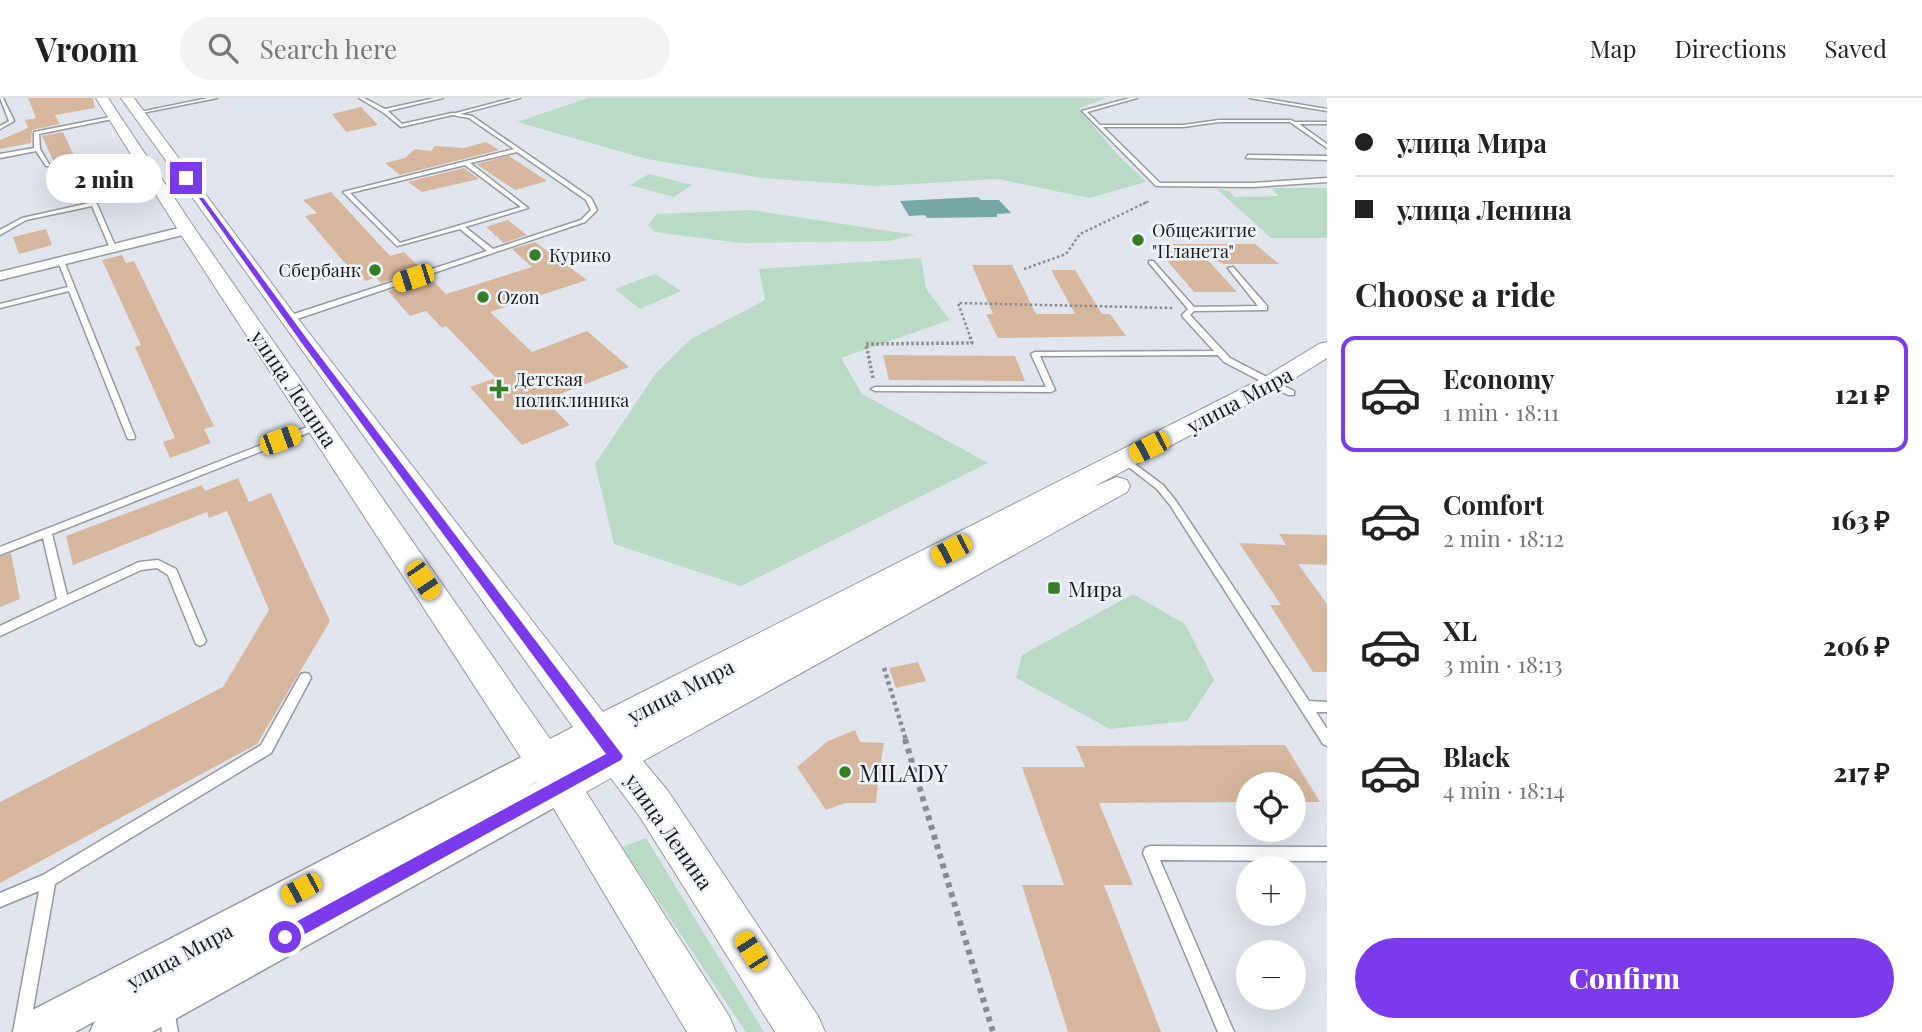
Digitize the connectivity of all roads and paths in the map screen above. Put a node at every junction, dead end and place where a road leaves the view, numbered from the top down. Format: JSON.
{"nodes":[{"id":1,"x":1,"y":98,"type":"edge"},
{"id":2,"x":215,"y":98,"type":"edge"},
{"id":3,"x":361,"y":98,"type":"edge"},
{"id":4,"x":441,"y":98,"type":"edge"},
{"id":5,"x":518,"y":98,"type":"edge"},
{"id":6,"x":1135,"y":98,"type":"edge"},
{"id":7,"x":1252,"y":98,"type":"edge"},
{"id":8,"x":120,"y":106,"type":"edge"},
{"id":9,"x":1327,"y":110,"type":"edge"},
{"id":10,"x":384,"y":111,"type":"junction"},
{"id":11,"x":452,"y":114,"type":"junction"},
{"id":12,"x":1294,"y":123,"type":"junction"},
{"id":13,"x":1327,"y":124,"type":"edge"},
{"id":14,"x":1100,"y":126,"type":"junction"},
{"id":15,"x":0,"y":128,"type":"edge"},
{"id":16,"x":1327,"y":146,"type":"edge"},
{"id":17,"x":37,"y":149,"type":"junction"},
{"id":18,"x":518,"y":150,"type":"junction"},
{"id":19,"x":0,"y":156,"type":"edge"},
{"id":20,"x":1248,"y":158,"type":"dead end"},
{"id":21,"x":1327,"y":158,"type":"edge"},
{"id":22,"x":466,"y":163,"type":"junction"},
{"id":23,"x":48,"y":165,"type":"dead end"},
{"id":24,"x":1327,"y":180,"type":"edge"},
{"id":25,"x":1149,"y":201,"type":"dead end"},
{"id":26,"x":218,"y":222,"type":"junction"},
{"id":27,"x":461,"y":226,"type":"junction"},
{"id":28,"x":187,"y":230,"type":"junction"},
{"id":29,"x":0,"y":233,"type":"edge"},
{"id":30,"x":113,"y":248,"type":"junction"},
{"id":31,"x":492,"y":251,"type":"junction"},
{"id":32,"x":61,"y":261,"type":"junction"},
{"id":33,"x":1151,"y":262,"type":"dead end"},
{"id":34,"x":1231,"y":268,"type":"dead end"},
{"id":35,"x":1024,"y":269,"type":"dead end"},
{"id":36,"x":0,"y":275,"type":"edge"},
{"id":37,"x":71,"y":288,"type":"junction"},
{"id":38,"x":0,"y":306,"type":"edge"},
{"id":39,"x":1192,"y":309,"type":"junction"},
{"id":40,"x":288,"y":319,"type":"junction"},
{"id":41,"x":255,"y":330,"type":"junction"},
{"id":42,"x":1221,"y":353,"type":"junction"},
{"id":43,"x":1326,"y":356,"type":"edge"},
{"id":44,"x":1281,"y":388,"type":"junction"},
{"id":45,"x":875,"y":389,"type":"joint"},
{"id":46,"x":320,"y":425,"type":"junction"},
{"id":47,"x":131,"y":437,"type":"dead end"},
{"id":48,"x":1134,"y":466,"type":"junction"},
{"id":49,"x":47,"y":533,"type":"junction"},
{"id":50,"x":0,"y":551,"type":"edge"},
{"id":51,"x":63,"y":600,"type":"junction"},
{"id":52,"x":0,"y":631,"type":"edge"},
{"id":53,"x":200,"y":641,"type":"dead end"},
{"id":54,"x":884,"y":668,"type":"dead end"},
{"id":55,"x":305,"y":678,"type":"dead end"},
{"id":56,"x":1306,"y":706,"type":"junction"},
{"id":57,"x":1327,"y":707,"type":"edge"},
{"id":58,"x":1327,"y":740,"type":"edge"},
{"id":59,"x":607,"y":744,"type":"junction"},
{"id":60,"x":552,"y":773,"type":"junction"},
{"id":61,"x":1327,"y":854,"type":"edge"},
{"id":62,"x":48,"y":880,"type":"junction"},
{"id":63,"x":0,"y":900,"type":"edge"},
{"id":64,"x":164,"y":993,"type":"edge"},
{"id":65,"x":21,"y":1032,"type":"edge"},
{"id":66,"x":34,"y":1032,"type":"edge"},
{"id":67,"x":111,"y":1032,"type":"edge"},
{"id":68,"x":713,"y":1032,"type":"edge"},
{"id":69,"x":802,"y":1032,"type":"edge"},
{"id":70,"x":993,"y":1032,"type":"edge"},
{"id":71,"x":1226,"y":1032,"type":"edge"}],
"edges":[{"from":1,"to":15,"type":"lane"},
{"from":2,"to":8,"type":"lane"},
{"from":3,"to":10,"type":"lane"},
{"from":4,"to":10,"type":"lane"},
{"from":5,"to":11,"type":"lane"},
{"from":6,"to":14,"type":"lane"},
{"from":7,"to":9,"type":"lane"},
{"from":8,"to":17,"type":"lane"},
{"from":8,"to":26,"type":"main road","name":"улица Ленина"},
{"from":8,"to":28,"type":"main road","name":"улица Ленина"},
{"from":10,"to":11,"type":"lane"},
{"from":11,"to":18,"type":"lane"},
{"from":12,"to":13,"type":"lane"},
{"from":12,"to":14,"type":"lane"},
{"from":12,"to":16,"type":"lane"},
{"from":14,"to":24,"type":"lane"},
{"from":17,"to":19,"type":"lane"},
{"from":17,"to":23,"type":"lane"},
{"from":18,"to":22,"type":"lane"},
{"from":18,"to":31,"type":"lane"},
{"from":20,"to":21,"type":"lane"},
{"from":22,"to":27,"type":"lane"},
{"from":22,"to":27,"type":"lane"},
{"from":25,"to":35,"type":"path"},
{"from":26,"to":28,"type":"main road"},
{"from":26,"to":40,"type":"main road","name":"улица Ленина"},
{"from":27,"to":31,"type":"lane"},
{"from":28,"to":30,"type":"street"},
{"from":28,"to":41,"type":"main road","name":"улица Ленина"},
{"from":29,"to":30,"type":"lane"},
{"from":30,"to":32,"type":"street"},
{"from":31,"to":40,"type":"lane"},
{"from":32,"to":36,"type":"street"},
{"from":32,"to":37,"type":"lane"},
{"from":33,"to":39,"type":"lane"},
{"from":34,"to":39,"type":"lane"},
{"from":37,"to":38,"type":"lane"},
{"from":37,"to":47,"type":"lane"},
{"from":39,"to":42,"type":"lane"},
{"from":39,"to":45,"type":"path"},
{"from":40,"to":41,"type":"main road"},
{"from":40,"to":59,"type":"main road","name":"улица Ленина"},
{"from":41,"to":46,"type":"main road","name":"улица Ленина"},
{"from":42,"to":44,"type":"lane"},
{"from":42,"to":45,"type":"lane"},
{"from":43,"to":44,"type":"main road","name":"улица Мира"},
{"from":44,"to":48,"type":"main road","name":"улица Мира"},
{"from":46,"to":49,"type":"lane"},
{"from":46,"to":60,"type":"main road","name":"улица Ленина"},
{"from":48,"to":56,"type":"lane"},
{"from":48,"to":59,"type":"main road","name":"улица Мира"},
{"from":49,"to":50,"type":"lane"},
{"from":49,"to":51,"type":"lane"},
{"from":51,"to":52,"type":"lane"},
{"from":51,"to":53,"type":"lane"},
{"from":54,"to":70,"type":"path"},
{"from":55,"to":62,"type":"lane"},
{"from":56,"to":57,"type":"lane"},
{"from":56,"to":58,"type":"lane"},
{"from":59,"to":60,"type":"main road","name":"улица Мира"},
{"from":59,"to":69,"type":"main road","name":"улица Ленина"},
{"from":60,"to":64,"type":"street","name":"улица Мира"},
{"from":60,"to":68,"type":"main road","name":"улица Ленина"},
{"from":61,"to":71,"type":"lane"},
{"from":62,"to":63,"type":"lane"},
{"from":62,"to":65,"type":"lane"},
{"from":64,"to":66,"type":"street","name":"улица Мира"},
{"from":64,"to":67,"type":"street","name":"улица Мира"}]}
